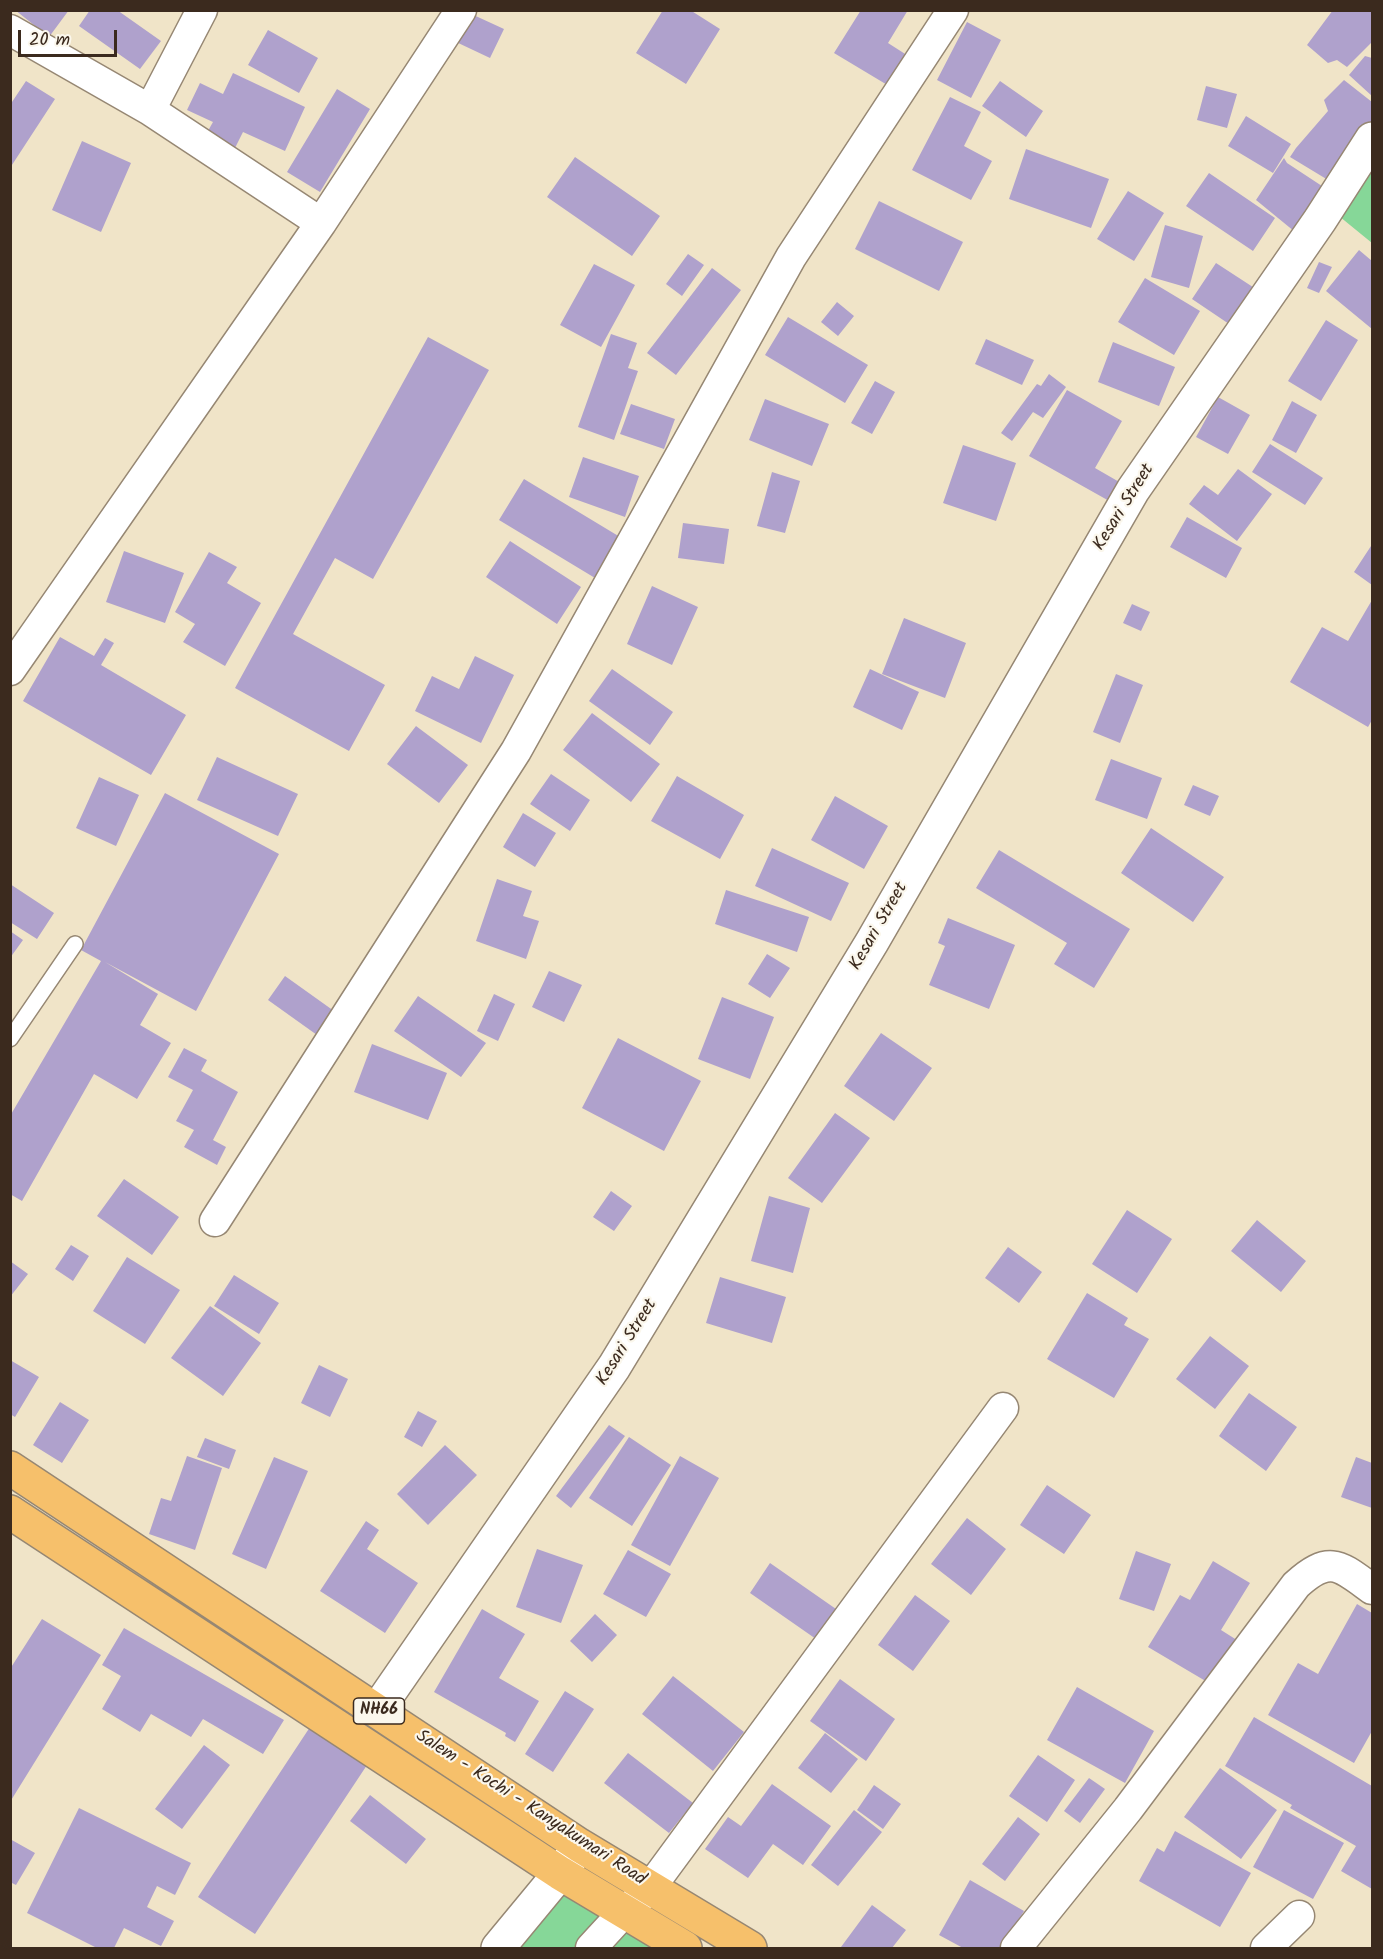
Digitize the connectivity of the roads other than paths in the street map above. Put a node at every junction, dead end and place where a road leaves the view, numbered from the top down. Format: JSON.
{"nodes":[{"id":1,"x":202,"y":10,"type":"edge"},
{"id":2,"x":461,"y":10,"type":"edge"},
{"id":3,"x":953,"y":10,"type":"edge"},
{"id":4,"x":10,"y":30,"type":"edge"},
{"id":5,"x":150,"y":110,"type":"junction"},
{"id":6,"x":1372,"y":139,"type":"edge"},
{"id":7,"x":321,"y":223,"type":"junction"},
{"id":8,"x":10,"y":670,"type":"edge"},
{"id":9,"x":75,"y":944,"type":"dead end"},
{"id":10,"x":10,"y":1039,"type":"edge"},
{"id":11,"x":215,"y":1221,"type":"dead end"},
{"id":12,"x":1003,"y":1408,"type":"dead end"},
{"id":13,"x":10,"y":1468,"type":"edge"},
{"id":14,"x":10,"y":1512,"type":"edge"},
{"id":15,"x":1372,"y":1589,"type":"edge"},
{"id":16,"x":377,"y":1710,"type":"junction"},
{"id":17,"x":579,"y":1845,"type":"junction"},
{"id":18,"x":560,"y":1873,"type":"junction"},
{"id":19,"x":650,"y":1888,"type":"junction"},
{"id":20,"x":625,"y":1911,"type":"junction"},
{"id":21,"x":1299,"y":1916,"type":"dead end"},
{"id":22,"x":498,"y":1948,"type":"edge"},
{"id":23,"x":591,"y":1948,"type":"edge"},
{"id":24,"x":685,"y":1948,"type":"edge"},
{"id":25,"x":750,"y":1948,"type":"edge"},
{"id":26,"x":1016,"y":1948,"type":"edge"},
{"id":27,"x":1266,"y":1948,"type":"edge"}],
"edges":[{"from":1,"to":5,"type":"street"},
{"from":2,"to":7,"type":"street"},
{"from":3,"to":11,"type":"street"},
{"from":4,"to":5,"type":"street"},
{"from":5,"to":7,"type":"street"},
{"from":6,"to":16,"type":"street","name":"Kesari Street"},
{"from":7,"to":8,"type":"street"},
{"from":9,"to":10,"type":"lane"},
{"from":12,"to":19,"type":"street"},
{"from":13,"to":16,"type":"highway","name":"Salem - Kochi - Kanyakumari Road","number":"NH66"},
{"from":14,"to":18,"type":"highway","name":"Salem - Kochi - Kanyakumari Road","number":"NH66"},
{"from":15,"to":26,"type":"street"},
{"from":16,"to":17,"type":"highway","name":"Salem - Kochi - Kanyakumari Road","number":"NH66"},
{"from":17,"to":18,"type":"street"},
{"from":17,"to":19,"type":"highway","name":"Salem - Kochi - Kanyakumari Road","number":"NH66"},
{"from":18,"to":20,"type":"highway","name":"Salem - Kochi - Kanyakumari Road","number":"NH66"},
{"from":18,"to":22,"type":"street"},
{"from":19,"to":20,"type":"street"},
{"from":19,"to":25,"type":"highway","name":"Salem - Kochi - Kanyakumari Road","number":"NH66"},
{"from":20,"to":23,"type":"street"},
{"from":20,"to":24,"type":"highway","name":"Salem - Kochi - Kanyakumari Road","number":"NH66"},
{"from":21,"to":27,"type":"street"}]}
